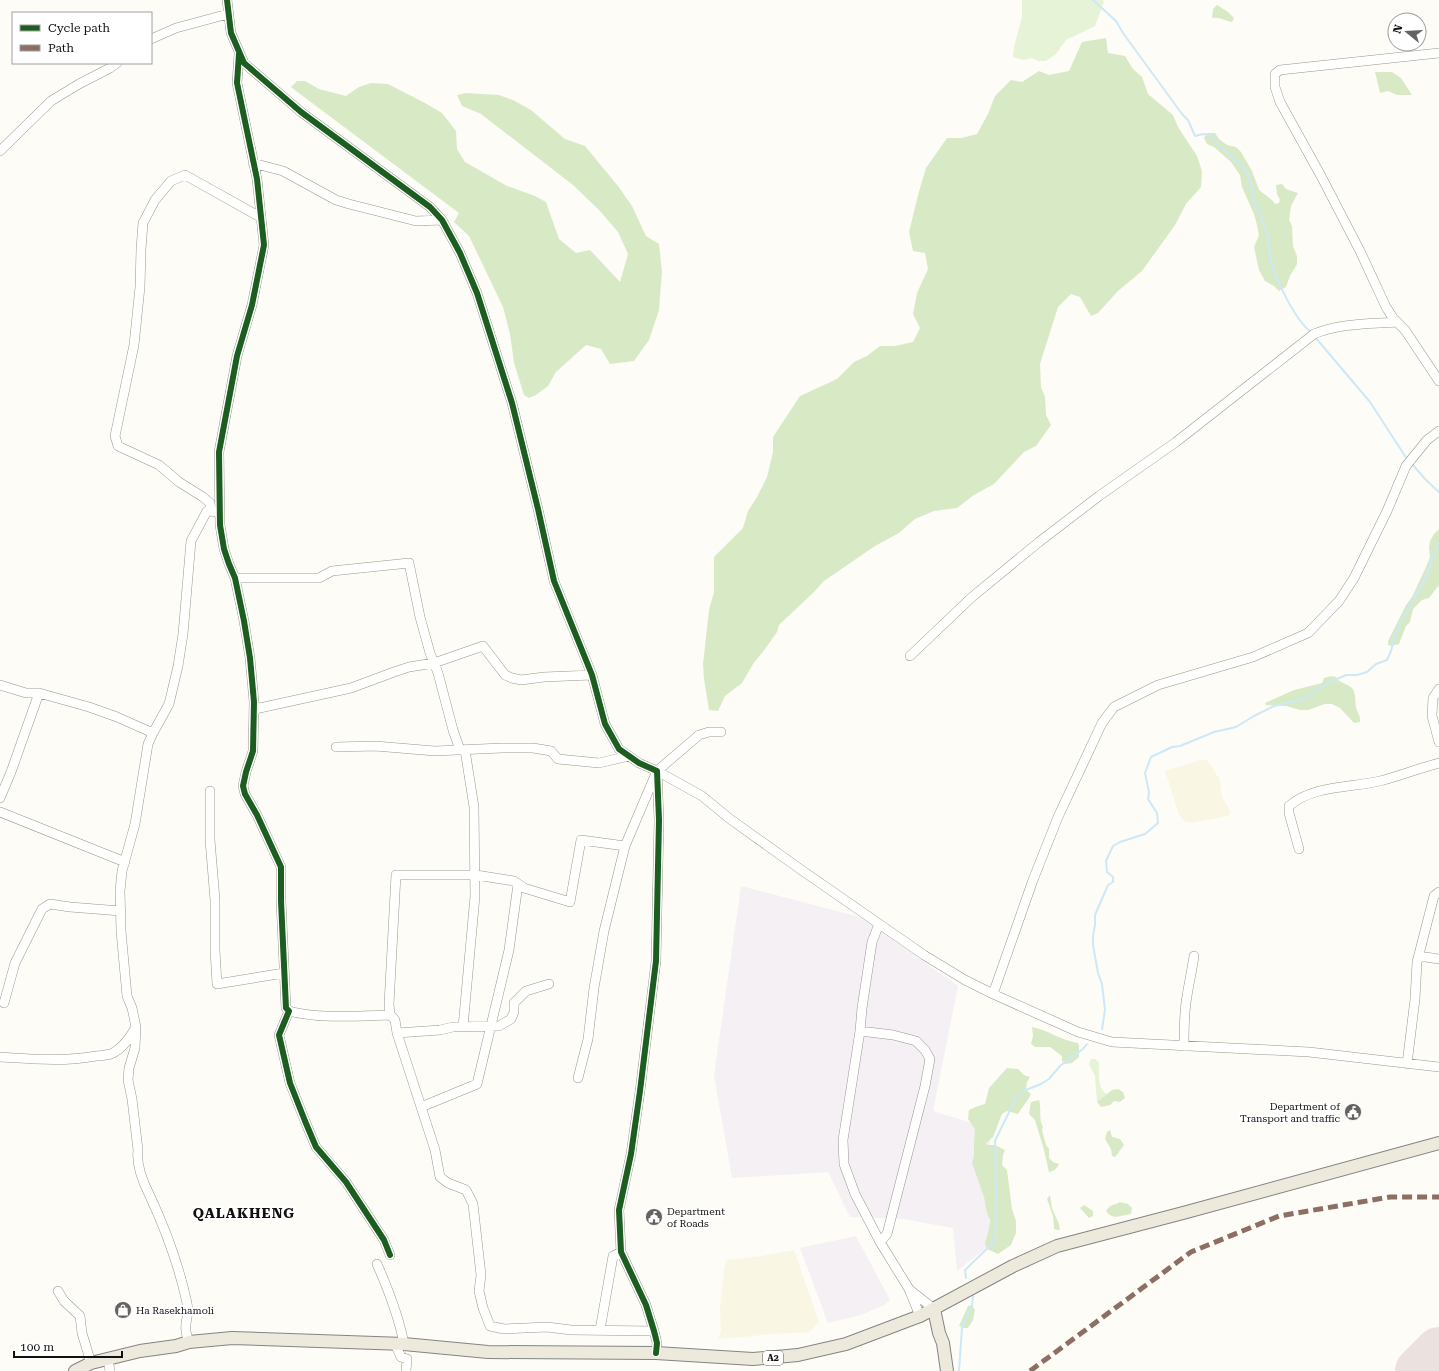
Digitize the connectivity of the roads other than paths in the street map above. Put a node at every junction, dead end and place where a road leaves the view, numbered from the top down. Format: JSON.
{"nodes":[{"id":1,"x":227,"y":0,"type":"edge"},
{"id":2,"x":228,"y":14,"type":"junction"},
{"id":3,"x":152,"y":39,"type":"edge"},
{"id":4,"x":1439,"y":53,"type":"edge"},
{"id":5,"x":239,"y":54,"type":"junction"},
{"id":6,"x":116,"y":64,"type":"edge"},
{"id":7,"x":0,"y":151,"type":"edge"},
{"id":8,"x":253,"y":163,"type":"junction"},
{"id":9,"x":260,"y":217,"type":"junction"},
{"id":10,"x":442,"y":220,"type":"junction"},
{"id":11,"x":1397,"y":322,"type":"junction"},
{"id":12,"x":1439,"y":381,"type":"edge"},
{"id":13,"x":1439,"y":431,"type":"edge"},
{"id":14,"x":215,"y":511,"type":"junction"},
{"id":15,"x":235,"y":578,"type":"junction"},
{"id":16,"x":910,"y":656,"type":"dead end"},
{"id":17,"x":434,"y":663,"type":"junction"},
{"id":18,"x":592,"y":675,"type":"junction"},
{"id":19,"x":0,"y":685,"type":"edge"},
{"id":20,"x":1439,"y":690,"type":"edge"},
{"id":21,"x":38,"y":693,"type":"junction"},
{"id":22,"x":255,"y":709,"type":"junction"},
{"id":23,"x":721,"y":732,"type":"dead end"},
{"id":24,"x":153,"y":733,"type":"junction"},
{"id":25,"x":1439,"y":742,"type":"edge"},
{"id":26,"x":336,"y":747,"type":"dead end"},
{"id":27,"x":462,"y":750,"type":"junction"},
{"id":28,"x":629,"y":756,"type":"junction"},
{"id":29,"x":1439,"y":763,"type":"edge"},
{"id":30,"x":657,"y":771,"type":"junction"},
{"id":31,"x":210,"y":790,"type":"dead end"},
{"id":32,"x":0,"y":798,"type":"edge"},
{"id":33,"x":0,"y":812,"type":"edge"},
{"id":34,"x":625,"y":846,"type":"junction"},
{"id":35,"x":1299,"y":850,"type":"dead end"},
{"id":36,"x":125,"y":862,"type":"junction"},
{"id":37,"x":476,"y":875,"type":"junction"},
{"id":38,"x":518,"y":884,"type":"junction"},
{"id":39,"x":1439,"y":892,"type":"edge"},
{"id":40,"x":121,"y":911,"type":"junction"},
{"id":41,"x":879,"y":924,"type":"junction"},
{"id":42,"x":1194,"y":956,"type":"dead end"},
{"id":43,"x":1419,"y":956,"type":"junction"},
{"id":44,"x":1439,"y":959,"type":"edge"},
{"id":45,"x":284,"y":973,"type":"junction"},
{"id":46,"x":549,"y":984,"type":"dead end"},
{"id":47,"x":993,"y":994,"type":"junction"},
{"id":48,"x":4,"y":1003,"type":"dead end"},
{"id":49,"x":288,"y":1011,"type":"junction"},
{"id":50,"x":390,"y":1015,"type":"junction"},
{"id":51,"x":136,"y":1027,"type":"junction"},
{"id":52,"x":463,"y":1027,"type":"junction"},
{"id":53,"x":490,"y":1027,"type":"junction"},
{"id":54,"x":860,"y":1030,"type":"junction"},
{"id":55,"x":397,"y":1033,"type":"junction"},
{"id":56,"x":1184,"y":1046,"type":"junction"},
{"id":57,"x":0,"y":1057,"type":"edge"},
{"id":58,"x":1407,"y":1064,"type":"junction"},
{"id":59,"x":1439,"y":1067,"type":"edge"},
{"id":60,"x":578,"y":1078,"type":"dead end"},
{"id":61,"x":421,"y":1107,"type":"junction"},
{"id":62,"x":1439,"y":1143,"type":"edge"},
{"id":63,"x":880,"y":1242,"type":"junction"},
{"id":64,"x":621,"y":1252,"type":"junction"},
{"id":65,"x":390,"y":1255,"type":"dead end"},
{"id":66,"x":377,"y":1264,"type":"dead end"},
{"id":67,"x":909,"y":1289,"type":"junction"},
{"id":68,"x":58,"y":1290,"type":"dead end"},
{"id":69,"x":934,"y":1309,"type":"junction"},
{"id":70,"x":920,"y":1316,"type":"junction"},
{"id":71,"x":600,"y":1330,"type":"junction"},
{"id":72,"x":654,"y":1331,"type":"junction"},
{"id":73,"x":939,"y":1333,"type":"junction"},
{"id":74,"x":189,"y":1342,"type":"junction"},
{"id":75,"x":400,"y":1344,"type":"junction"},
{"id":76,"x":656,"y":1353,"type":"junction"},
{"id":77,"x":91,"y":1363,"type":"junction"},
{"id":78,"x":109,"y":1365,"type":"edge"},
{"id":79,"x":75,"y":1371,"type":"edge"},
{"id":80,"x":406,"y":1371,"type":"edge"},
{"id":81,"x":947,"y":1371,"type":"edge"}],
"edges":[{"from":1,"to":2,"type":"street"},
{"from":2,"to":3,"type":"street"},
{"from":2,"to":5,"type":"street"},
{"from":4,"to":11,"type":"street"},
{"from":5,"to":8,"type":"street"},
{"from":5,"to":10,"type":"street"},
{"from":6,"to":7,"type":"street"},
{"from":8,"to":9,"type":"street"},
{"from":8,"to":10,"type":"street"},
{"from":9,"to":14,"type":"street"},
{"from":9,"to":14,"type":"street"},
{"from":10,"to":18,"type":"street"},
{"from":11,"to":12,"type":"street"},
{"from":11,"to":16,"type":"street"},
{"from":13,"to":47,"type":"street"},
{"from":14,"to":15,"type":"street"},
{"from":14,"to":24,"type":"street"},
{"from":15,"to":17,"type":"street"},
{"from":15,"to":22,"type":"street"},
{"from":17,"to":18,"type":"street"},
{"from":17,"to":22,"type":"street"},
{"from":17,"to":27,"type":"street"},
{"from":18,"to":28,"type":"street"},
{"from":19,"to":21,"type":"street"},
{"from":20,"to":25,"type":"street"},
{"from":21,"to":24,"type":"street"},
{"from":21,"to":32,"type":"street"},
{"from":22,"to":45,"type":"street"},
{"from":23,"to":30,"type":"street"},
{"from":24,"to":36,"type":"street"},
{"from":26,"to":27,"type":"street"},
{"from":27,"to":28,"type":"street"},
{"from":27,"to":37,"type":"street"},
{"from":28,"to":30,"type":"street"},
{"from":29,"to":35,"type":"street"},
{"from":30,"to":34,"type":"street"},
{"from":30,"to":41,"type":"street"},
{"from":30,"to":64,"type":"street"},
{"from":31,"to":45,"type":"street"},
{"from":33,"to":36,"type":"street"},
{"from":34,"to":38,"type":"street"},
{"from":34,"to":60,"type":"street"},
{"from":36,"to":40,"type":"street"},
{"from":37,"to":38,"type":"street"},
{"from":37,"to":50,"type":"street"},
{"from":37,"to":52,"type":"street"},
{"from":38,"to":53,"type":"street"},
{"from":39,"to":43,"type":"street"},
{"from":40,"to":48,"type":"street"},
{"from":40,"to":51,"type":"street"},
{"from":41,"to":47,"type":"street"},
{"from":41,"to":54,"type":"street"},
{"from":42,"to":56,"type":"street"},
{"from":43,"to":44,"type":"street"},
{"from":43,"to":58,"type":"street"},
{"from":45,"to":49,"type":"street"},
{"from":46,"to":53,"type":"street"},
{"from":47,"to":56,"type":"street"},
{"from":49,"to":50,"type":"street"},
{"from":49,"to":65,"type":"street"},
{"from":50,"to":55,"type":"street"},
{"from":51,"to":57,"type":"street"},
{"from":51,"to":74,"type":"street"},
{"from":52,"to":53,"type":"street"},
{"from":52,"to":55,"type":"street"},
{"from":53,"to":61,"type":"street"},
{"from":54,"to":63,"type":"street"},
{"from":54,"to":63,"type":"street"},
{"from":55,"to":61,"type":"street"},
{"from":56,"to":58,"type":"street"},
{"from":58,"to":59,"type":"street"},
{"from":61,"to":71,"type":"street"},
{"from":62,"to":69,"type":"main road","number":"A2"},
{"from":63,"to":67,"type":"street"},
{"from":64,"to":71,"type":"street"},
{"from":64,"to":72,"type":"street"},
{"from":66,"to":75,"type":"street"},
{"from":67,"to":69,"type":"street"},
{"from":67,"to":70,"type":"street"},
{"from":68,"to":77,"type":"street"},
{"from":69,"to":70,"type":"main road","number":"A2"},
{"from":69,"to":73,"type":"main road"},
{"from":70,"to":73,"type":"main road"},
{"from":70,"to":76,"type":"main road","number":"A2"},
{"from":71,"to":72,"type":"street"},
{"from":72,"to":76,"type":"street"},
{"from":73,"to":81,"type":"main road"},
{"from":74,"to":75,"type":"main road","number":"A2"},
{"from":74,"to":78,"type":"main road","number":"A2"},
{"from":75,"to":76,"type":"main road","number":"A2"},
{"from":75,"to":80,"type":"street"},
{"from":77,"to":78,"type":"main road","number":"A2"},
{"from":77,"to":79,"type":"main road","number":"A2"}]}
